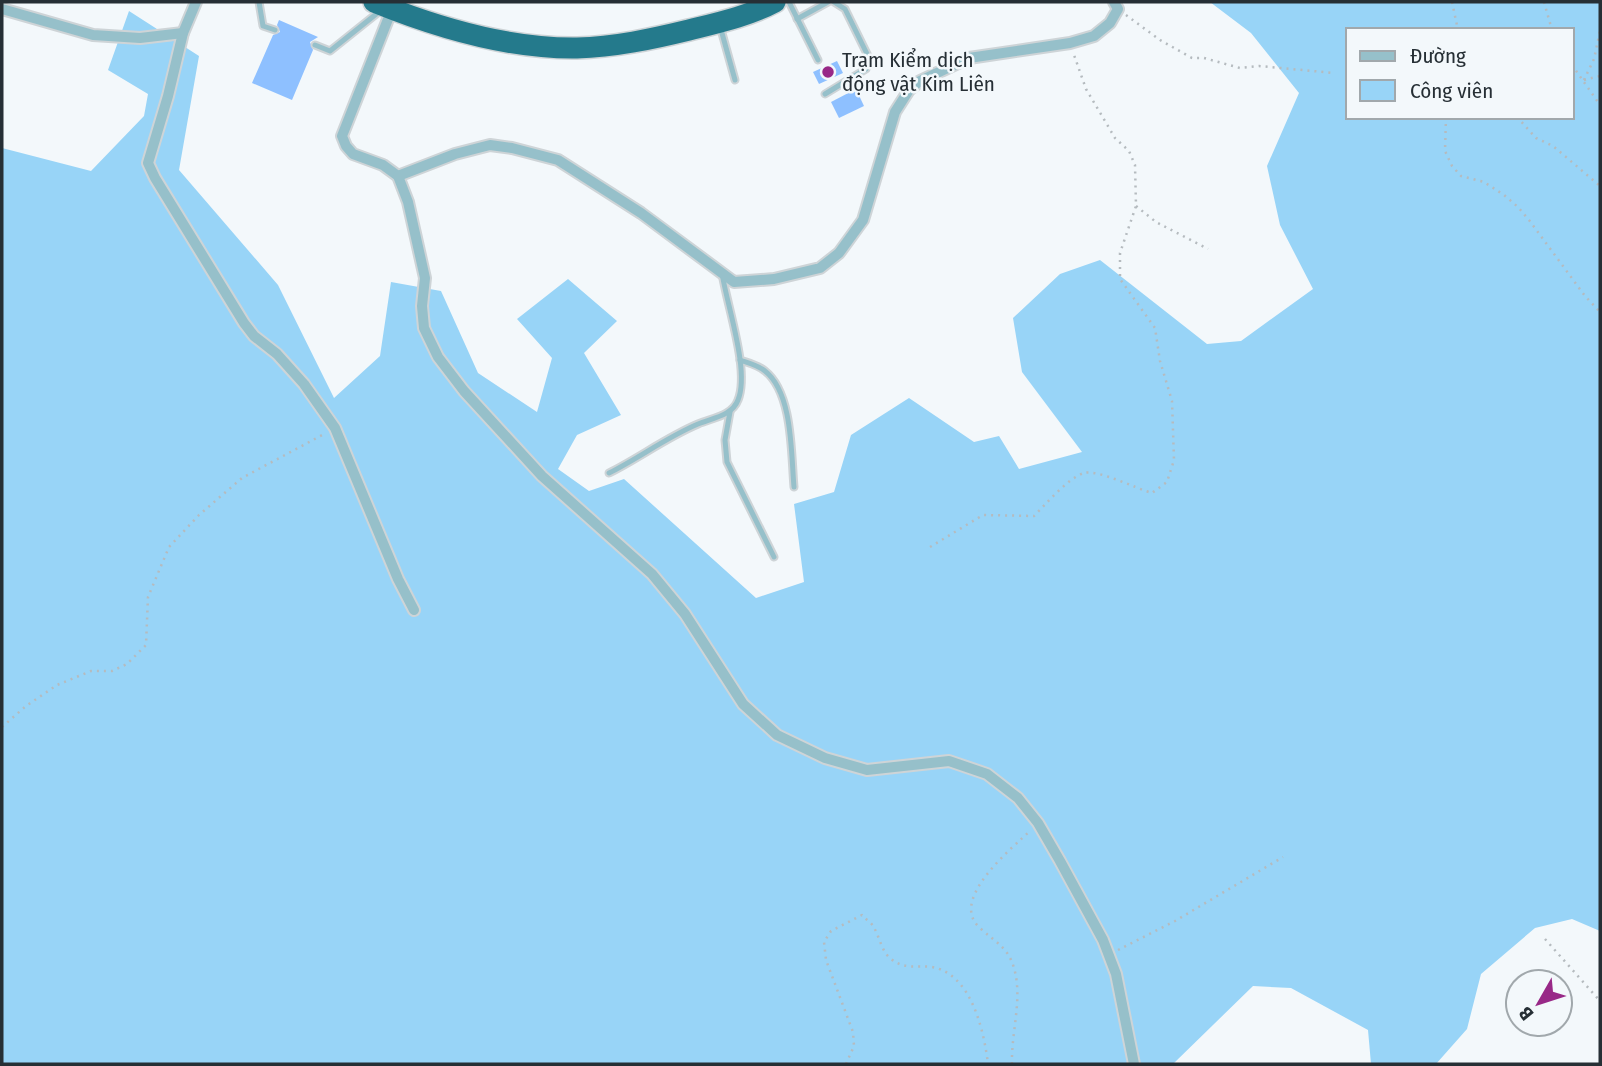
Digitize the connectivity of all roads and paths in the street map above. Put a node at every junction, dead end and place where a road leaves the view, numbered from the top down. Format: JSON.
{"nodes":[{"id":1,"x":196,"y":2,"type":"edge"},
{"id":2,"x":259,"y":2,"type":"edge"},
{"id":3,"x":775,"y":2,"type":"edge"},
{"id":4,"x":789,"y":2,"type":"edge"},
{"id":5,"x":828,"y":2,"type":"edge"},
{"id":6,"x":834,"y":2,"type":"edge"},
{"id":7,"x":1452,"y":2,"type":"edge"},
{"id":8,"x":1544,"y":2,"type":"edge"},
{"id":9,"x":1116,"y":5,"type":"edge"},
{"id":10,"x":384,"y":6,"type":"edge"},
{"id":11,"x":2,"y":9,"type":"edge"},
{"id":12,"x":797,"y":19,"type":"junction"},
{"id":13,"x":719,"y":23,"type":"junction"},
{"id":14,"x":1458,"y":28,"type":"edge"},
{"id":15,"x":1551,"y":28,"type":"edge"},
{"id":16,"x":275,"y":30,"type":"dead end"},
{"id":17,"x":1600,"y":31,"type":"edge"},
{"id":18,"x":183,"y":33,"type":"junction"},
{"id":19,"x":1070,"y":43,"type":"junction"},
{"id":20,"x":315,"y":46,"type":"dead end"},
{"id":21,"x":818,"y":60,"type":"dead end"},
{"id":22,"x":1574,"y":68,"type":"edge"},
{"id":23,"x":1334,"y":73,"type":"dead end"},
{"id":24,"x":1600,"y":76,"type":"edge"},
{"id":25,"x":735,"y":80,"type":"dead end"},
{"id":26,"x":1584,"y":80,"type":"junction"},
{"id":27,"x":825,"y":94,"type":"dead end"},
{"id":28,"x":1600,"y":105,"type":"edge"},
{"id":29,"x":1446,"y":119,"type":"edge"},
{"id":30,"x":1519,"y":119,"type":"edge"},
{"id":31,"x":398,"y":176,"type":"junction"},
{"id":32,"x":1600,"y":187,"type":"edge"},
{"id":33,"x":1136,"y":206,"type":"junction"},
{"id":34,"x":1208,"y":249,"type":"dead end"},
{"id":35,"x":722,"y":273,"type":"junction"},
{"id":36,"x":1600,"y":312,"type":"edge"},
{"id":37,"x":740,"y":360,"type":"junction"},
{"id":38,"x":730,"y":412,"type":"junction"},
{"id":39,"x":335,"y":428,"type":"junction"},
{"id":40,"x":609,"y":473,"type":"dead end"},
{"id":41,"x":794,"y":487,"type":"dead end"},
{"id":42,"x":930,"y":547,"type":"dead end"},
{"id":43,"x":774,"y":558,"type":"dead end"},
{"id":44,"x":414,"y":610,"type":"dead end"},
{"id":45,"x":2,"y":727,"type":"edge"},
{"id":46,"x":1038,"y":823,"type":"junction"},
{"id":47,"x":1283,"y":857,"type":"dead end"},
{"id":48,"x":1545,"y":939,"type":"dead end"},
{"id":49,"x":1109,"y":955,"type":"junction"},
{"id":50,"x":1600,"y":1001,"type":"edge"},
{"id":51,"x":846,"y":1064,"type":"edge"},
{"id":52,"x":988,"y":1064,"type":"edge"},
{"id":53,"x":1012,"y":1064,"type":"edge"},
{"id":54,"x":1134,"y":1064,"type":"edge"}],
"edges":[{"from":1,"to":18,"type":"street"},
{"from":2,"to":16,"type":"lane"},
{"from":3,"to":13,"type":"highway"},
{"from":4,"to":12,"type":"lane"},
{"from":5,"to":12,"type":"lane"},
{"from":6,"to":27,"type":"lane"},
{"from":7,"to":14,"type":"path"},
{"from":8,"to":15,"type":"path"},
{"from":9,"to":19,"type":"street"},
{"from":9,"to":23,"type":"path"},
{"from":10,"to":13,"type":"highway"},
{"from":10,"to":20,"type":"lane"},
{"from":10,"to":31,"type":"street"},
{"from":11,"to":18,"type":"street"},
{"from":12,"to":21,"type":"lane"},
{"from":13,"to":25,"type":"lane"},
{"from":17,"to":26,"type":"path"},
{"from":18,"to":39,"type":"street"},
{"from":19,"to":33,"type":"path"},
{"from":19,"to":35,"type":"street"},
{"from":22,"to":26,"type":"path"},
{"from":24,"to":26,"type":"path"},
{"from":26,"to":28,"type":"path"},
{"from":29,"to":36,"type":"path"},
{"from":30,"to":32,"type":"path"},
{"from":31,"to":35,"type":"street"},
{"from":31,"to":46,"type":"street"},
{"from":33,"to":34,"type":"path"},
{"from":33,"to":42,"type":"path"},
{"from":35,"to":37,"type":"lane"},
{"from":37,"to":38,"type":"lane"},
{"from":37,"to":41,"type":"lane"},
{"from":38,"to":40,"type":"lane"},
{"from":38,"to":43,"type":"lane"},
{"from":39,"to":44,"type":"street"},
{"from":39,"to":45,"type":"path"},
{"from":46,"to":49,"type":"street"},
{"from":46,"to":53,"type":"path"},
{"from":47,"to":49,"type":"path"},
{"from":48,"to":50,"type":"path"},
{"from":49,"to":54,"type":"street"},
{"from":51,"to":52,"type":"path"}]}
